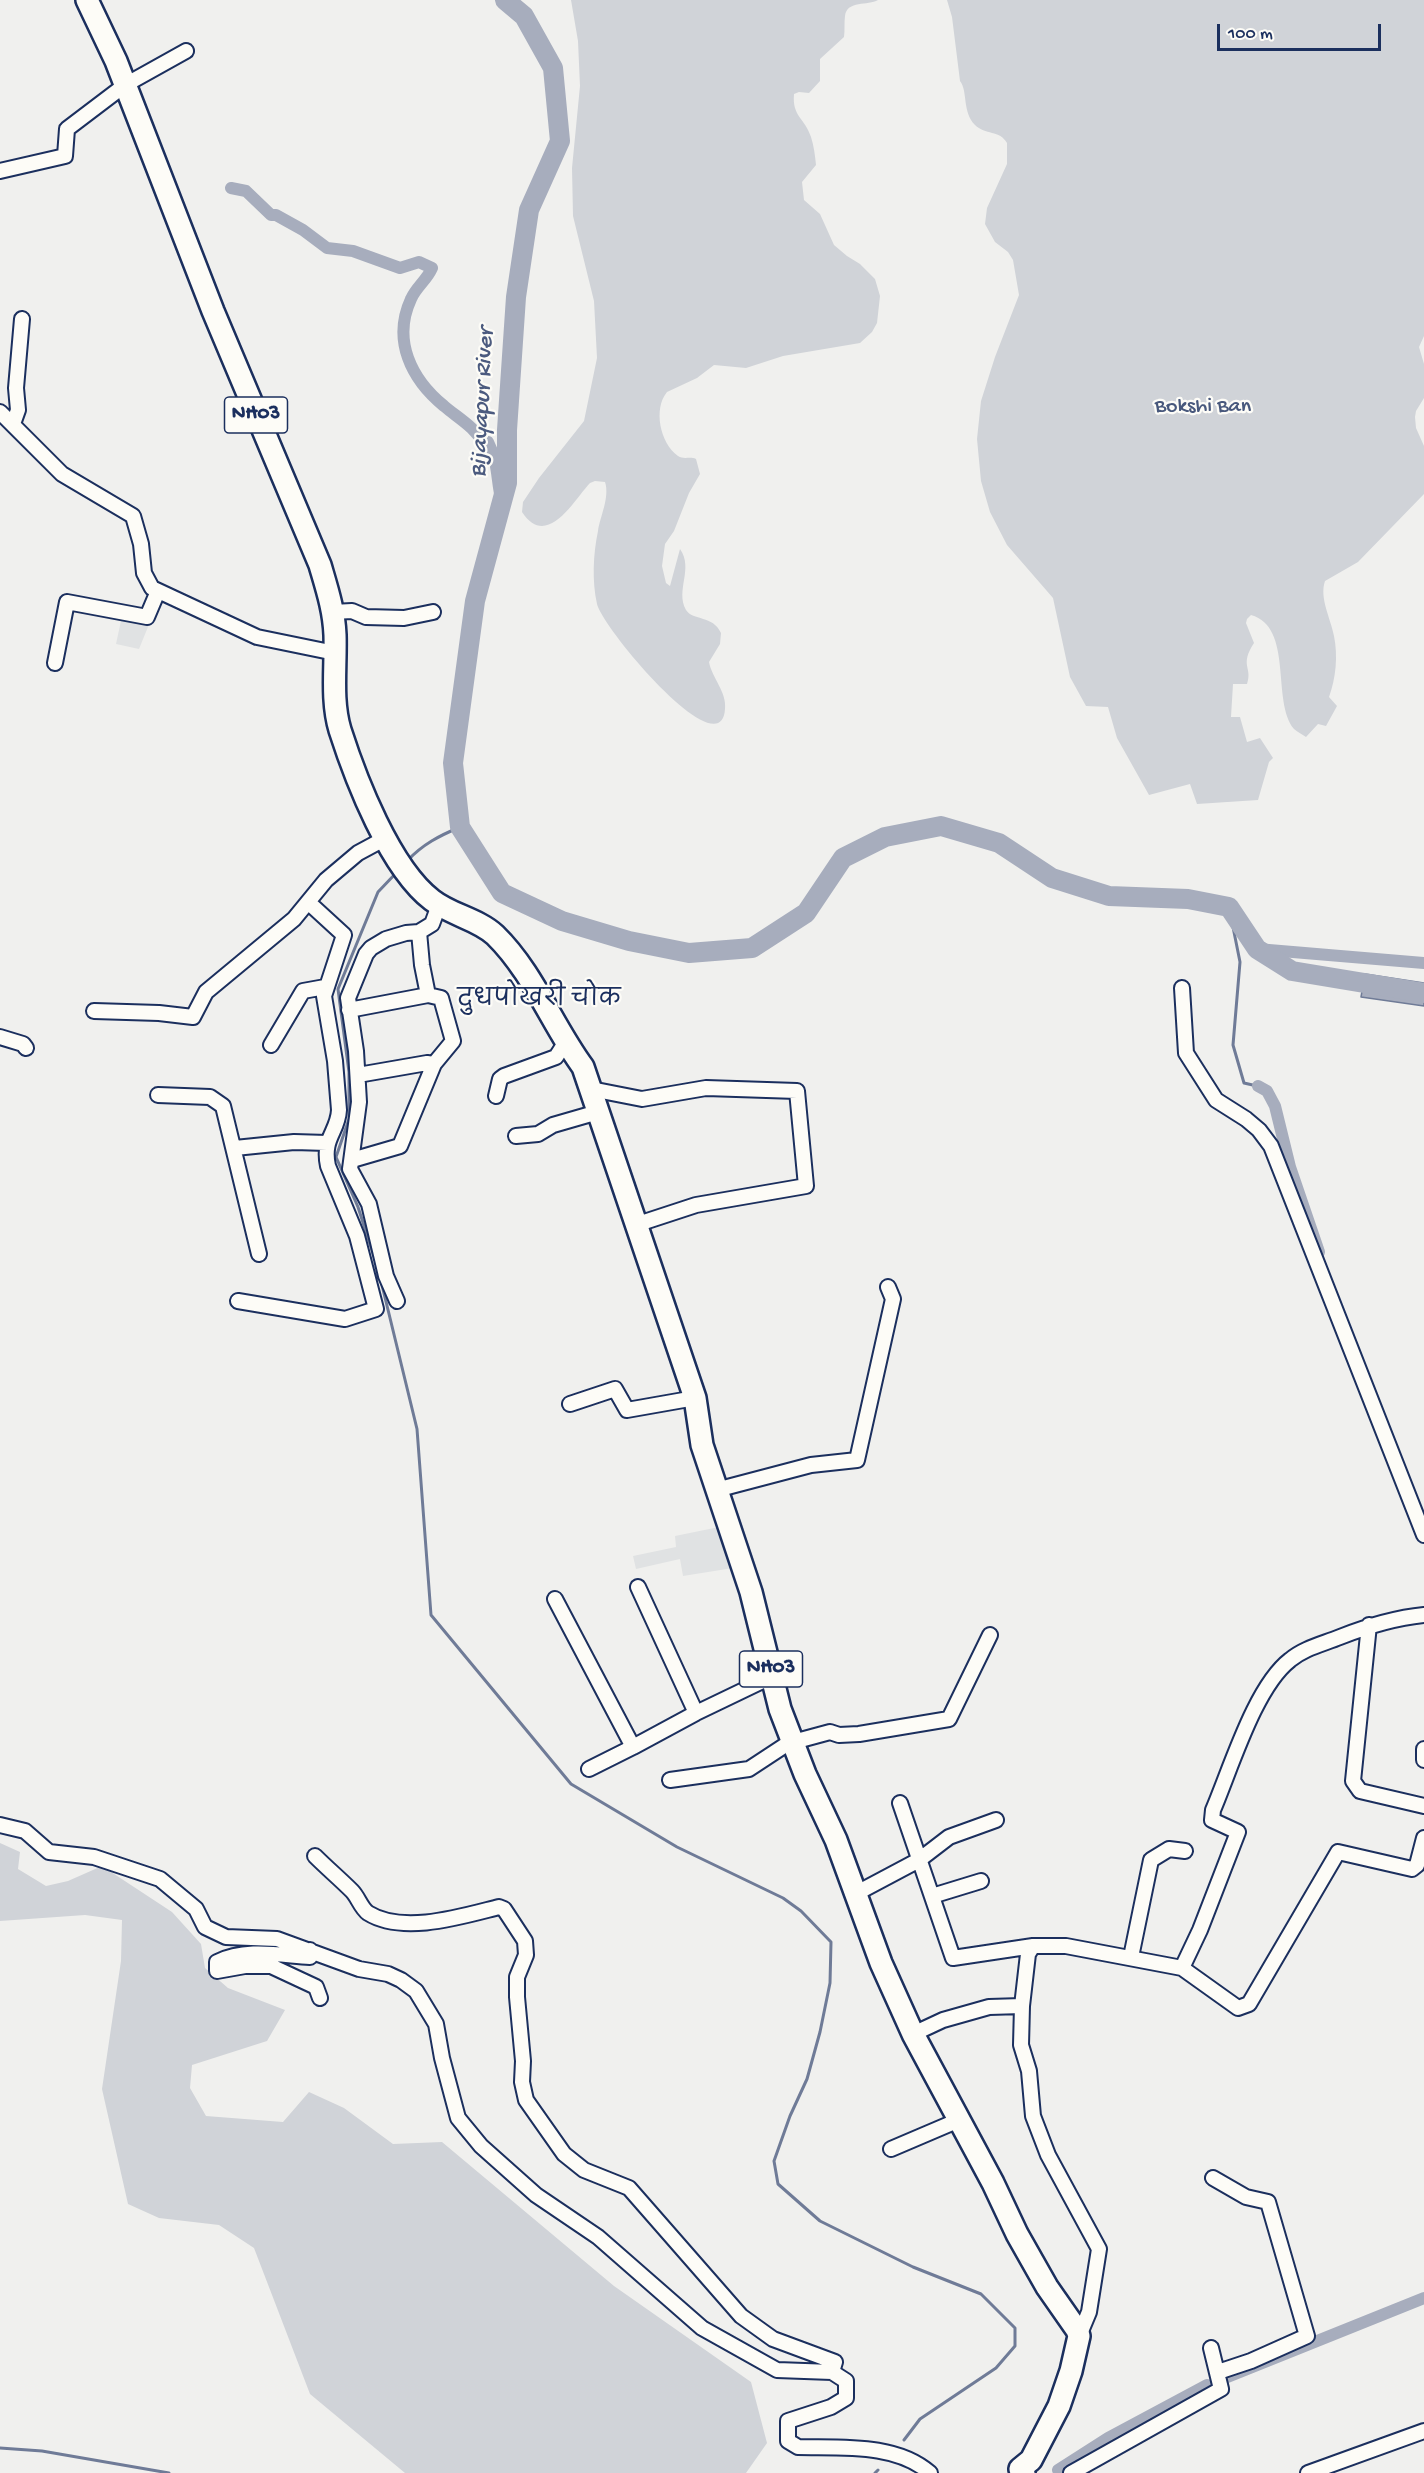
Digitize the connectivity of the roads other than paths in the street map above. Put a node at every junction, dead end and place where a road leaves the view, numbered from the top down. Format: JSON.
{"nodes":[{"id":1,"x":87,"y":0,"type":"edge"},
{"id":2,"x":186,"y":51,"type":"dead end"},
{"id":3,"x":125,"y":85,"type":"junction"},
{"id":4,"x":0,"y":171,"type":"edge"},
{"id":5,"x":22,"y":319,"type":"dead end"},
{"id":6,"x":0,"y":412,"type":"edge"},
{"id":7,"x":13,"y":424,"type":"junction"},
{"id":8,"x":158,"y":591,"type":"junction"},
{"id":9,"x":333,"y":612,"type":"junction"},
{"id":10,"x":434,"y":612,"type":"dead end"},
{"id":11,"x":335,"y":653,"type":"junction"},
{"id":12,"x":55,"y":663,"type":"dead end"},
{"id":13,"x":384,"y":839,"type":"junction"},
{"id":14,"x":308,"y":902,"type":"junction"},
{"id":15,"x":439,"y":905,"type":"junction"},
{"id":16,"x":419,"y":932,"type":"junction"},
{"id":17,"x":325,"y":987,"type":"junction"},
{"id":18,"x":1182,"y":988,"type":"dead end"},
{"id":19,"x":428,"y":995,"type":"junction"},
{"id":20,"x":349,"y":1010,"type":"junction"},
{"id":21,"x":94,"y":1011,"type":"dead end"},
{"id":22,"x":0,"y":1037,"type":"edge"},
{"id":23,"x":565,"y":1043,"type":"junction"},
{"id":24,"x":271,"y":1045,"type":"dead end"},
{"id":25,"x":26,"y":1048,"type":"dead end"},
{"id":26,"x":434,"y":1064,"type":"junction"},
{"id":27,"x":358,"y":1075,"type":"junction"},
{"id":28,"x":591,"y":1089,"type":"junction"},
{"id":29,"x":158,"y":1095,"type":"dead end"},
{"id":30,"x":496,"y":1096,"type":"dead end"},
{"id":31,"x":598,"y":1112,"type":"junction"},
{"id":32,"x":516,"y":1136,"type":"dead end"},
{"id":33,"x":327,"y":1143,"type":"junction"},
{"id":34,"x":235,"y":1149,"type":"junction"},
{"id":35,"x":352,"y":1160,"type":"junction"},
{"id":36,"x":634,"y":1225,"type":"junction"},
{"id":37,"x":259,"y":1254,"type":"dead end"},
{"id":38,"x":890,"y":1293,"type":"dead end"},
{"id":39,"x":238,"y":1301,"type":"dead end"},
{"id":40,"x":397,"y":1301,"type":"dead end"},
{"id":41,"x":694,"y":1398,"type":"junction"},
{"id":42,"x":570,"y":1404,"type":"dead end"},
{"id":43,"x":716,"y":1490,"type":"junction"},
{"id":44,"x":1424,"y":1536,"type":"edge"},
{"id":45,"x":638,"y":1587,"type":"dead end"},
{"id":46,"x":555,"y":1599,"type":"dead end"},
{"id":47,"x":1424,"y":1615,"type":"edge"},
{"id":48,"x":1369,"y":1625,"type":"junction"},
{"id":49,"x":990,"y":1635,"type":"dead end"},
{"id":50,"x":773,"y":1676,"type":"junction"},
{"id":51,"x":696,"y":1713,"type":"junction"},
{"id":52,"x":793,"y":1743,"type":"junction"},
{"id":53,"x":633,"y":1747,"type":"junction"},
{"id":54,"x":1424,"y":1749,"type":"edge"},
{"id":55,"x":1424,"y":1760,"type":"edge"},
{"id":56,"x":589,"y":1769,"type":"dead end"},
{"id":57,"x":670,"y":1780,"type":"dead end"},
{"id":58,"x":900,"y":1803,"type":"dead end"},
{"id":59,"x":1424,"y":1806,"type":"edge"},
{"id":60,"x":996,"y":1820,"type":"dead end"},
{"id":61,"x":0,"y":1825,"type":"edge"},
{"id":62,"x":1424,"y":1838,"type":"edge"},
{"id":63,"x":1185,"y":1851,"type":"dead end"},
{"id":64,"x":315,"y":1856,"type":"dead end"},
{"id":65,"x":919,"y":1860,"type":"junction"},
{"id":66,"x":981,"y":1881,"type":"dead end"},
{"id":67,"x":855,"y":1894,"type":"junction"},
{"id":68,"x":932,"y":1896,"type":"junction"},
{"id":69,"x":1033,"y":1946,"type":"junction"},
{"id":70,"x":310,"y":1950,"type":"junction"},
{"id":71,"x":1131,"y":1957,"type":"junction"},
{"id":72,"x":1182,"y":1968,"type":"junction"},
{"id":73,"x":320,"y":1998,"type":"dead end"},
{"id":74,"x":1022,"y":2006,"type":"junction"},
{"id":75,"x":913,"y":2034,"type":"junction"},
{"id":76,"x":959,"y":2120,"type":"junction"},
{"id":77,"x":891,"y":2149,"type":"dead end"},
{"id":78,"x":1213,"y":2178,"type":"dead end"},
{"id":79,"x":1079,"y":2337,"type":"junction"},
{"id":80,"x":1211,"y":2348,"type":"dead end"},
{"id":81,"x":831,"y":2372,"type":"junction"},
{"id":82,"x":1218,"y":2372,"type":"junction"},
{"id":83,"x":1424,"y":2431,"type":"edge"},
{"id":84,"x":1018,"y":2472,"type":"edge"},
{"id":85,"x":930,"y":2473,"type":"edge"},
{"id":86,"x":1071,"y":2473,"type":"edge"},
{"id":87,"x":1308,"y":2473,"type":"edge"}],
"edges":[{"from":1,"to":3,"type":"main road","number":"NH03"},
{"from":2,"to":3,"type":"street"},
{"from":3,"to":4,"type":"street"},
{"from":3,"to":9,"type":"main road","number":"NH03"},
{"from":5,"to":7,"type":"street"},
{"from":6,"to":7,"type":"street"},
{"from":7,"to":8,"type":"street"},
{"from":8,"to":11,"type":"street"},
{"from":8,"to":12,"type":"street"},
{"from":9,"to":10,"type":"street"},
{"from":9,"to":11,"type":"main road","number":"NH03"},
{"from":11,"to":13,"type":"main road","number":"NH03"},
{"from":13,"to":14,"type":"street"},
{"from":13,"to":15,"type":"main road","number":"NH03"},
{"from":14,"to":17,"type":"street"},
{"from":14,"to":21,"type":"street"},
{"from":15,"to":16,"type":"street"},
{"from":15,"to":23,"type":"main road","number":"NH03"},
{"from":16,"to":19,"type":"street"},
{"from":16,"to":20,"type":"street"},
{"from":17,"to":24,"type":"street"},
{"from":17,"to":33,"type":"street"},
{"from":18,"to":44,"type":"street"},
{"from":19,"to":20,"type":"street"},
{"from":19,"to":26,"type":"street"},
{"from":20,"to":27,"type":"street"},
{"from":22,"to":25,"type":"street"},
{"from":23,"to":28,"type":"main road","number":"NH03"},
{"from":23,"to":30,"type":"street"},
{"from":26,"to":27,"type":"street"},
{"from":26,"to":35,"type":"street"},
{"from":27,"to":35,"type":"street"},
{"from":28,"to":31,"type":"main road","number":"NH03"},
{"from":28,"to":36,"type":"street"},
{"from":29,"to":34,"type":"street"},
{"from":31,"to":32,"type":"street"},
{"from":31,"to":36,"type":"main road","number":"NH03"},
{"from":33,"to":34,"type":"street"},
{"from":33,"to":39,"type":"street"},
{"from":34,"to":37,"type":"street"},
{"from":35,"to":40,"type":"street"},
{"from":36,"to":41,"type":"main road","number":"NH03"},
{"from":38,"to":43,"type":"street"},
{"from":41,"to":42,"type":"street"},
{"from":41,"to":43,"type":"main road","number":"NH03"},
{"from":43,"to":50,"type":"main road","number":"NH03"},
{"from":45,"to":51,"type":"street"},
{"from":46,"to":53,"type":"street"},
{"from":47,"to":48,"type":"street"},
{"from":48,"to":59,"type":"street"},
{"from":48,"to":72,"type":"street"},
{"from":49,"to":52,"type":"street"},
{"from":50,"to":51,"type":"street"},
{"from":50,"to":52,"type":"main road","number":"NH03"},
{"from":51,"to":53,"type":"street"},
{"from":52,"to":57,"type":"street"},
{"from":52,"to":67,"type":"main road","number":"NH03"},
{"from":53,"to":56,"type":"street"},
{"from":54,"to":55,"type":"street"},
{"from":58,"to":65,"type":"street"},
{"from":60,"to":65,"type":"street"},
{"from":61,"to":70,"type":"street"},
{"from":62,"to":72,"type":"street"},
{"from":63,"to":71,"type":"street"},
{"from":64,"to":81,"type":"street"},
{"from":65,"to":67,"type":"street"},
{"from":65,"to":68,"type":"street"},
{"from":66,"to":68,"type":"street"},
{"from":67,"to":75,"type":"main road","number":"NH03"},
{"from":68,"to":69,"type":"street"},
{"from":69,"to":71,"type":"street"},
{"from":69,"to":74,"type":"street"},
{"from":70,"to":73,"type":"street"},
{"from":70,"to":81,"type":"street"},
{"from":71,"to":72,"type":"street"},
{"from":74,"to":75,"type":"street"},
{"from":74,"to":79,"type":"street"},
{"from":75,"to":76,"type":"main road","number":"NH03"},
{"from":76,"to":77,"type":"street"},
{"from":76,"to":79,"type":"main road","number":"NH03"},
{"from":78,"to":82,"type":"street"},
{"from":79,"to":84,"type":"main road"},
{"from":80,"to":82,"type":"street"},
{"from":81,"to":85,"type":"street"},
{"from":82,"to":86,"type":"street"},
{"from":83,"to":87,"type":"street"}]}
